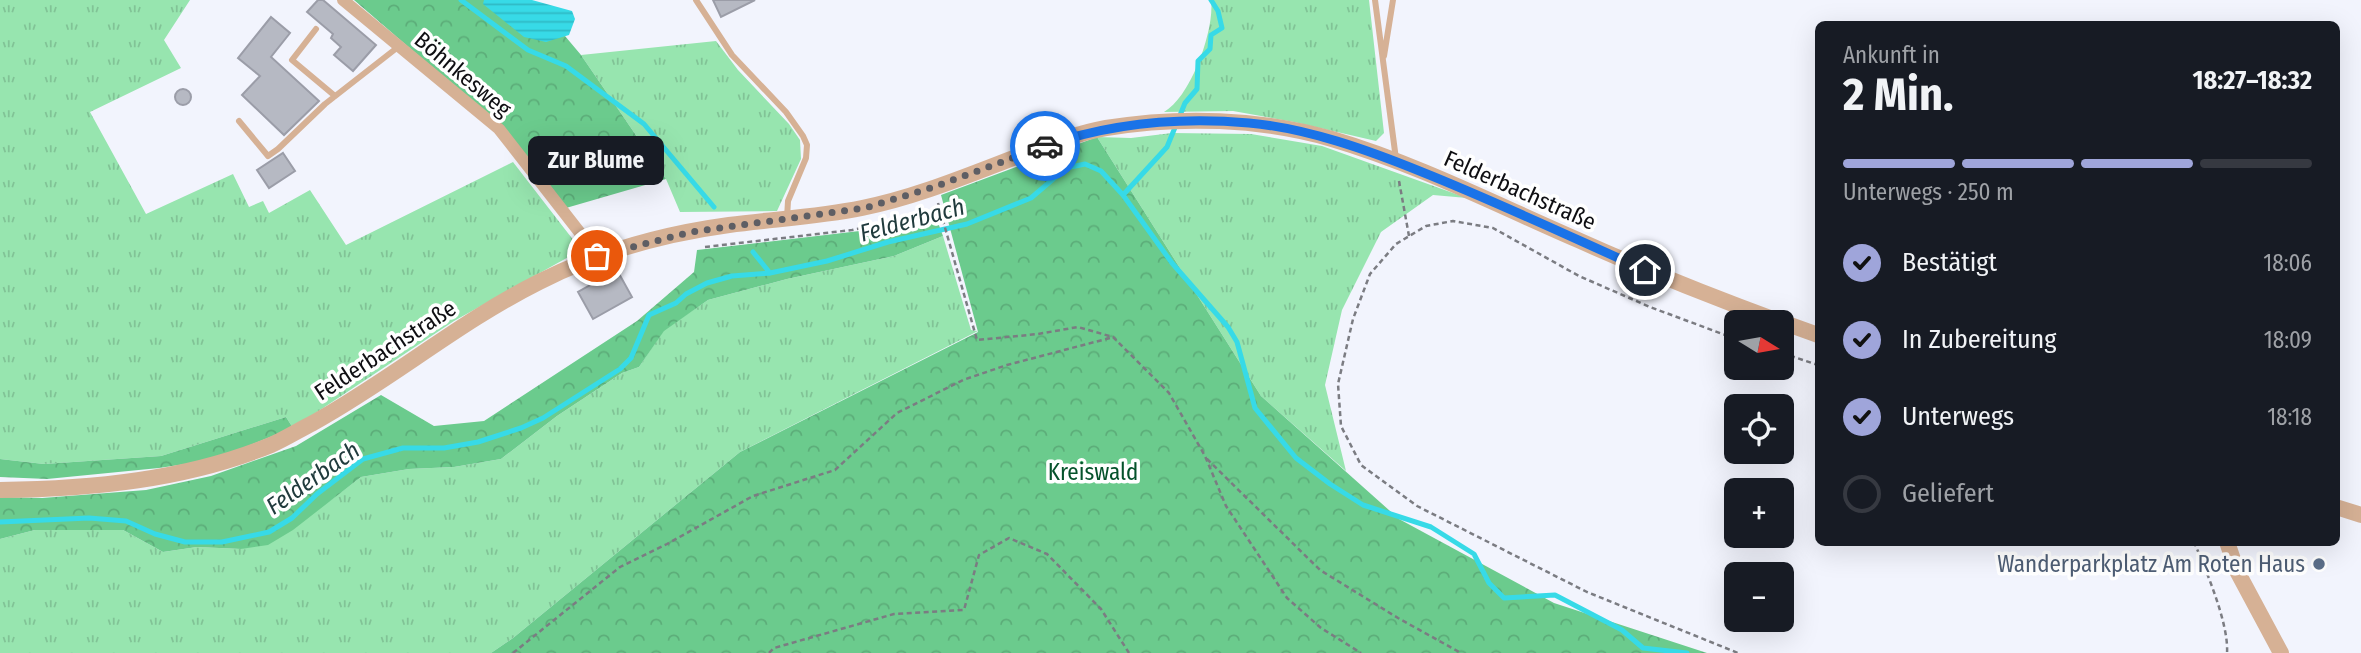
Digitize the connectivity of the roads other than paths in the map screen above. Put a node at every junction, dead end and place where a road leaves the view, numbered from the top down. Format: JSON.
{"nodes":[{"id":1,"x":343,"y":0,"type":"edge"},
{"id":2,"x":696,"y":0,"type":"edge"},
{"id":3,"x":1375,"y":0,"type":"edge"},
{"id":4,"x":1393,"y":0,"type":"edge"},
{"id":5,"x":316,"y":29,"type":"dead end"},
{"id":6,"x":398,"y":47,"type":"junction"},
{"id":7,"x":1383,"y":65,"type":"junction"},
{"id":8,"x":335,"y":96,"type":"junction"},
{"id":9,"x":239,"y":121,"type":"dead end"},
{"id":10,"x":1396,"y":161,"type":"junction"},
{"id":11,"x":787,"y":220,"type":"junction"},
{"id":12,"x":597,"y":256,"type":"junction"},
{"id":13,"x":1749,"y":310,"type":"edge"},
{"id":14,"x":1794,"y":327,"type":"edge"},
{"id":15,"x":1815,"y":334,"type":"edge"},
{"id":16,"x":0,"y":490,"type":"edge"},
{"id":17,"x":2340,"y":508,"type":"edge"},
{"id":18,"x":2361,"y":516,"type":"edge"},
{"id":19,"x":2228,"y":546,"type":"edge"},
{"id":20,"x":2281,"y":653,"type":"edge"}],
"edges":[{"from":1,"to":6,"type":"street","name":"Böhnkesweg"},
{"from":2,"to":11,"type":"lane"},
{"from":3,"to":7,"type":"lane"},
{"from":4,"to":7,"type":"lane"},
{"from":5,"to":8,"type":"lane"},
{"from":6,"to":8,"type":"lane"},
{"from":6,"to":12,"type":"street","name":"Böhnkesweg"},
{"from":7,"to":10,"type":"lane"},
{"from":8,"to":9,"type":"lane"},
{"from":10,"to":11,"type":"street","name":"Felderbachstraße"},
{"from":10,"to":13,"type":"street","name":"Felderbachstraße"},
{"from":11,"to":12,"type":"street","name":"Felderbachstraße"},
{"from":12,"to":16,"type":"street","name":"Felderbachstraße"},
{"from":14,"to":15,"type":"street","name":"Felderbachstraße"},
{"from":17,"to":18,"type":"street"},
{"from":19,"to":20,"type":"street"}]}
